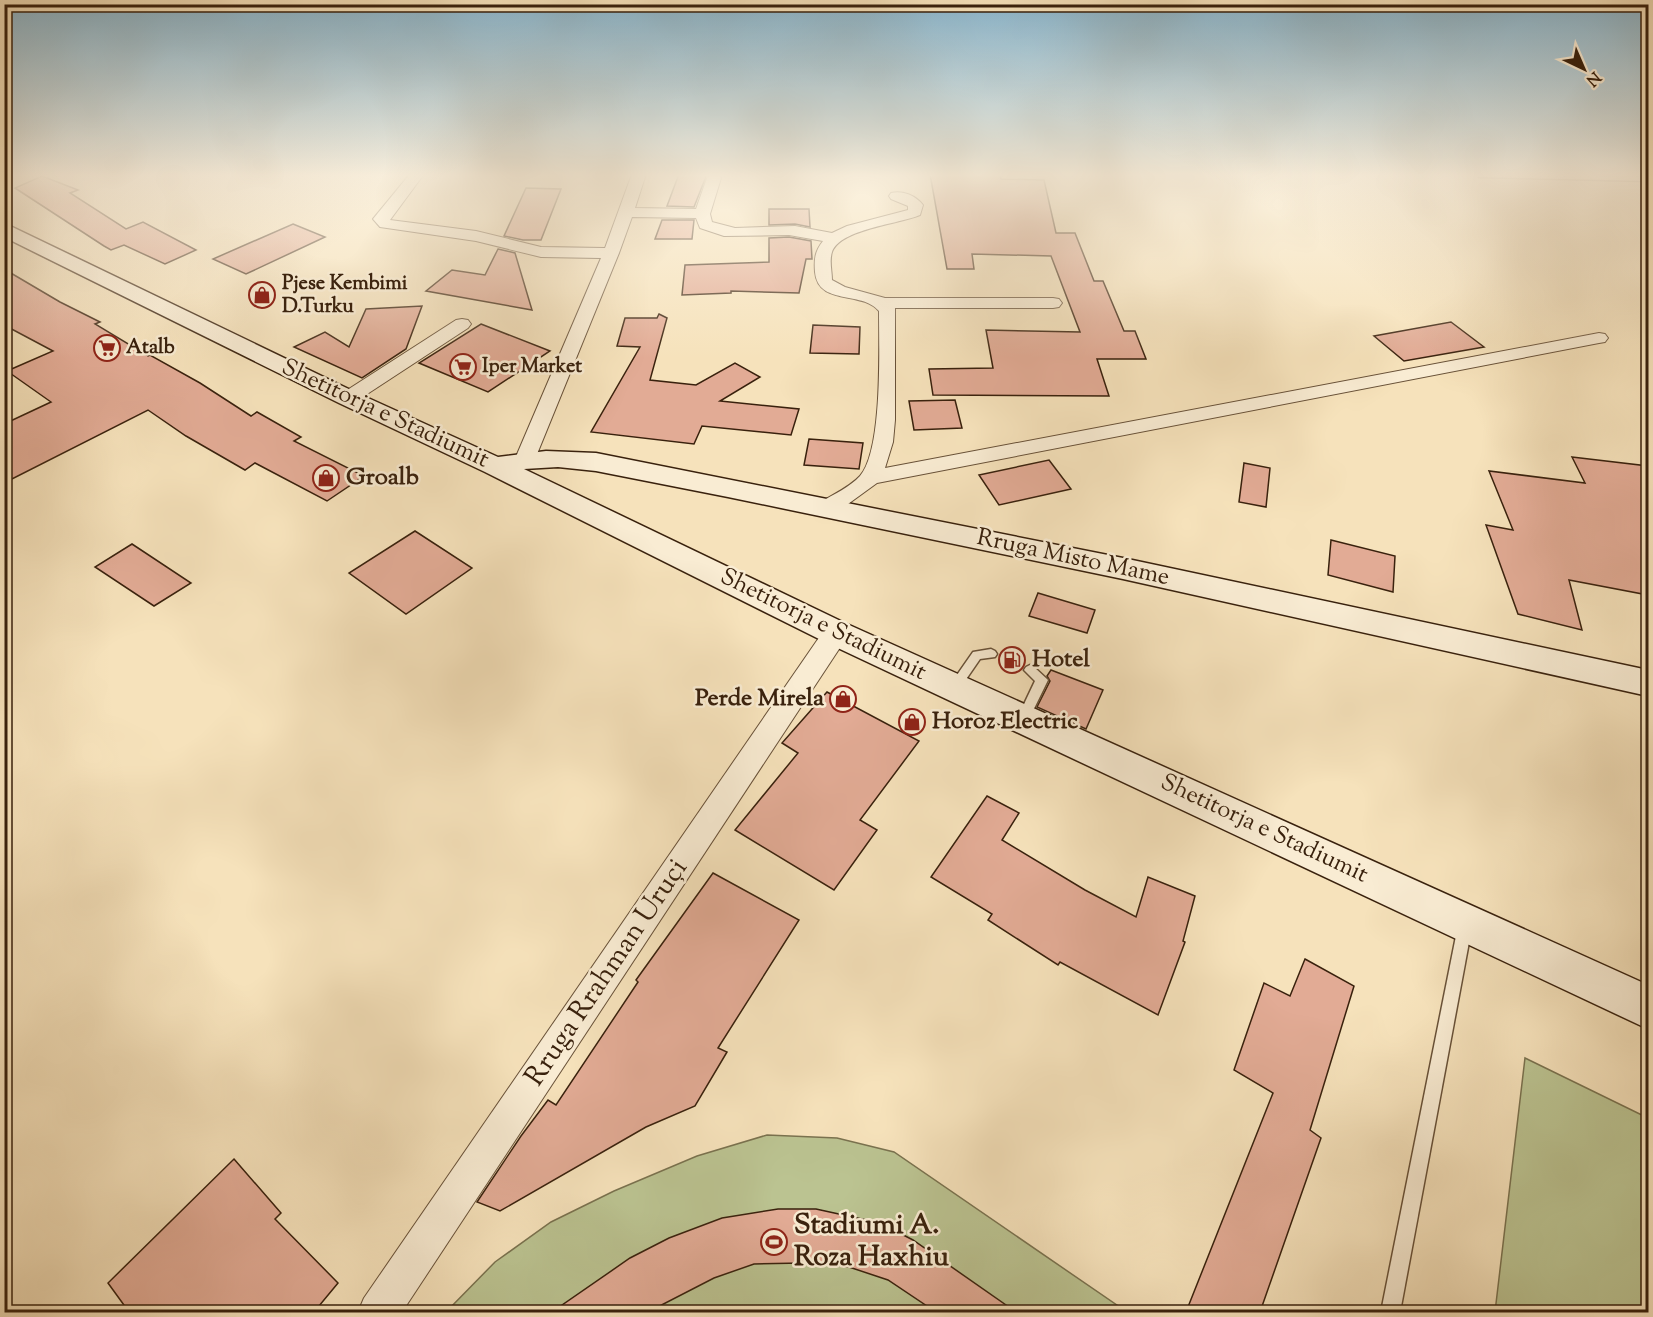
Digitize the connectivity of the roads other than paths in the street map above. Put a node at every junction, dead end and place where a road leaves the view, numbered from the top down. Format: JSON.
{"nodes":[{"id":1,"x":17,"y":235,"type":"edge"},
{"id":2,"x":472,"y":235,"type":"edge"},
{"id":3,"x":618,"y":235,"type":"edge"},
{"id":4,"x":818,"y":235,"type":"edge"},
{"id":5,"x":841,"y":235,"type":"edge"},
{"id":6,"x":835,"y":239,"type":"junction"},
{"id":7,"x":611,"y":253,"type":"junction"},
{"id":8,"x":884,"y":303,"type":"junction"},
{"id":9,"x":1053,"y":303,"type":"dead end"},
{"id":10,"x":462,"y":324,"type":"dead end"},
{"id":11,"x":1599,"y":338,"type":"dead end"},
{"id":12,"x":348,"y":398,"type":"junction"},
{"id":13,"x":510,"y":463,"type":"junction"},
{"id":14,"x":870,"y":478,"type":"junction"},
{"id":15,"x":829,"y":507,"type":"junction"},
{"id":16,"x":836,"y":633,"type":"junction"},
{"id":17,"x":991,"y":654,"type":"dead end"},
{"id":18,"x":1030,"y":670,"type":"dead end"},
{"id":19,"x":1648,"y":684,"type":"edge"},
{"id":20,"x":954,"y":688,"type":"junction"},
{"id":21,"x":1023,"y":719,"type":"junction"},
{"id":22,"x":1466,"y":922,"type":"junction"},
{"id":23,"x":1648,"y":1007,"type":"edge"},
{"id":24,"x":378,"y":1312,"type":"edge"},
{"id":25,"x":1390,"y":1312,"type":"edge"}],
"edges":[{"from":1,"to":12,"type":"main road","name":"Shetitorja e Stadiumit"},
{"from":2,"to":7,"type":"street"},
{"from":3,"to":7,"type":"street"},
{"from":4,"to":6,"type":"street"},
{"from":5,"to":6,"type":"street"},
{"from":6,"to":8,"type":"street"},
{"from":7,"to":13,"type":"street"},
{"from":8,"to":9,"type":"street"},
{"from":8,"to":14,"type":"street"},
{"from":10,"to":12,"type":"street"},
{"from":11,"to":14,"type":"street"},
{"from":12,"to":13,"type":"main road","name":"Shetitorja e Stadiumit"},
{"from":13,"to":15,"type":"main road","name":"Rruga Misto Mame"},
{"from":13,"to":16,"type":"main road","name":"Shetitorja e Stadiumit"},
{"from":14,"to":15,"type":"street"},
{"from":15,"to":19,"type":"main road","name":"Rruga Misto Mame"},
{"from":16,"to":20,"type":"main road","name":"Shetitorja e Stadiumit"},
{"from":16,"to":24,"type":"street","name":"Rruga Rrahman Uruçi"},
{"from":17,"to":20,"type":"lane"},
{"from":18,"to":21,"type":"lane"},
{"from":20,"to":21,"type":"main road","name":"Shetitorja e Stadiumit"},
{"from":21,"to":22,"type":"main road","name":"Shetitorja e Stadiumit"},
{"from":22,"to":23,"type":"main road","name":"Shetitorja e Stadiumit"},
{"from":22,"to":25,"type":"lane"}]}
